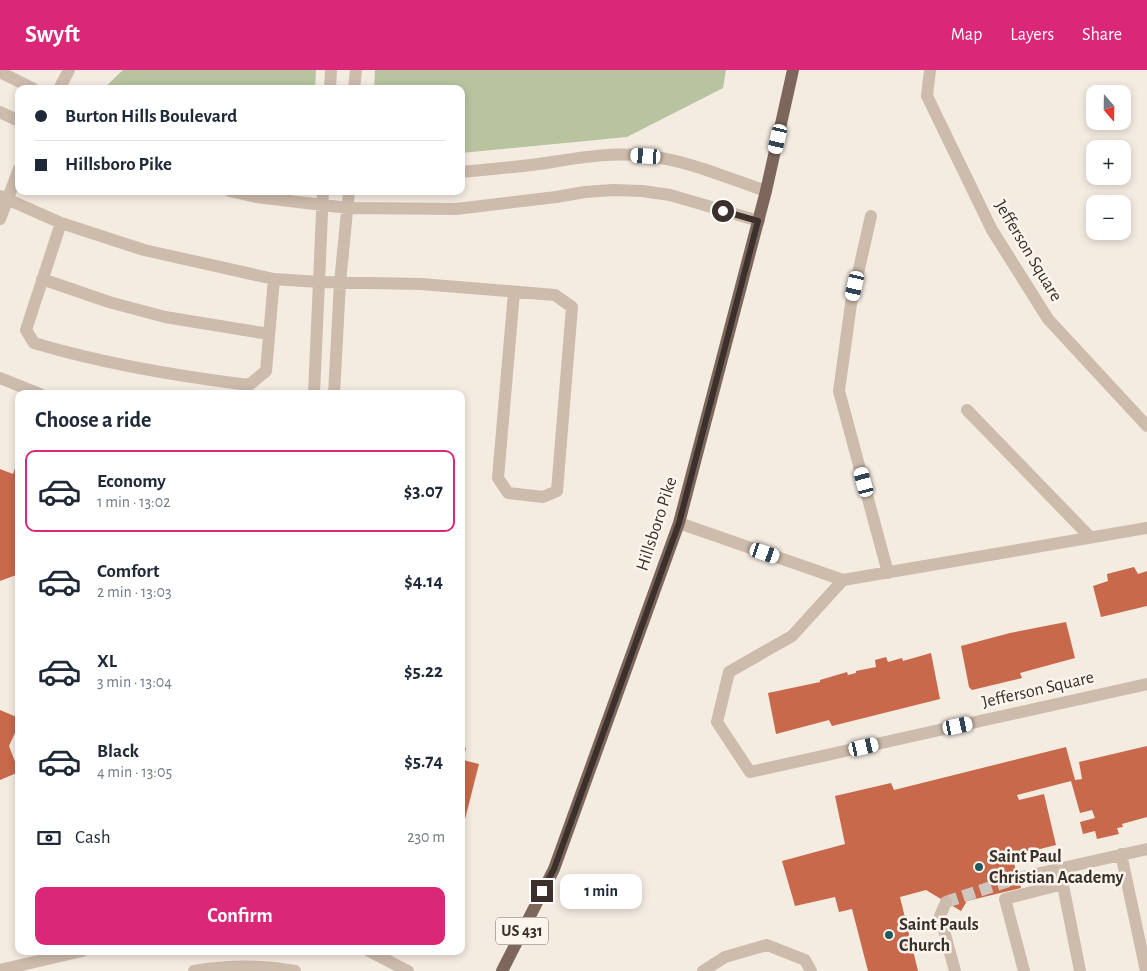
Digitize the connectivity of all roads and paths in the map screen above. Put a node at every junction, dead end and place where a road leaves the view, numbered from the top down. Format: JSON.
{"nodes":[{"id":1,"x":69,"y":70,"type":"edge"},
{"id":2,"x":332,"y":70,"type":"edge"},
{"id":3,"x":356,"y":70,"type":"edge"},
{"id":4,"x":793,"y":70,"type":"edge"},
{"id":5,"x":930,"y":70,"type":"edge"},
{"id":6,"x":0,"y":72,"type":"edge"},
{"id":7,"x":26,"y":85,"type":"edge"},
{"id":8,"x":61,"y":85,"type":"edge"},
{"id":9,"x":330,"y":85,"type":"edge"},
{"id":10,"x":354,"y":85,"type":"edge"},
{"id":11,"x":0,"y":112,"type":"edge"},
{"id":12,"x":15,"y":119,"type":"edge"},
{"id":13,"x":465,"y":171,"type":"edge"},
{"id":14,"x":15,"y":177,"type":"edge"},
{"id":15,"x":766,"y":192,"type":"junction"},
{"id":16,"x":247,"y":195,"type":"edge"},
{"id":17,"x":323,"y":195,"type":"edge"},
{"id":18,"x":349,"y":195,"type":"edge"},
{"id":19,"x":4,"y":198,"type":"edge"},
{"id":20,"x":322,"y":205,"type":"junction"},
{"id":21,"x":348,"y":208,"type":"junction"},
{"id":22,"x":871,"y":216,"type":"dead end"},
{"id":23,"x":0,"y":219,"type":"edge"},
{"id":24,"x":758,"y":221,"type":"junction"},
{"id":25,"x":61,"y":223,"type":"junction"},
{"id":26,"x":42,"y":279,"type":"junction"},
{"id":27,"x":274,"y":279,"type":"junction"},
{"id":28,"x":319,"y":282,"type":"junction"},
{"id":29,"x":340,"y":283,"type":"junction"},
{"id":30,"x":514,"y":292,"type":"junction"},
{"id":31,"x":269,"y":334,"type":"junction"},
{"id":32,"x":0,"y":378,"type":"edge"},
{"id":33,"x":30,"y":390,"type":"edge"},
{"id":34,"x":314,"y":390,"type":"edge"},
{"id":35,"x":334,"y":390,"type":"edge"},
{"id":36,"x":967,"y":410,"type":"dead end"},
{"id":37,"x":1147,"y":425,"type":"edge"},
{"id":38,"x":679,"y":523,"type":"junction"},
{"id":39,"x":1147,"y":528,"type":"edge"},
{"id":40,"x":1090,"y":537,"type":"junction"},
{"id":41,"x":888,"y":572,"type":"junction"},
{"id":42,"x":843,"y":580,"type":"junction"},
{"id":43,"x":1147,"y":684,"type":"edge"},
{"id":44,"x":1147,"y":849,"type":"edge"},
{"id":45,"x":1121,"y":854,"type":"junction"},
{"id":46,"x":1060,"y":868,"type":"junction"},
{"id":47,"x":1018,"y":878,"type":"tunnel mouth"},
{"id":48,"x":1063,"y":884,"type":"junction"},
{"id":49,"x":946,"y":902,"type":"dead end"},
{"id":50,"x":63,"y":955,"type":"edge"},
{"id":51,"x":377,"y":955,"type":"edge"},
{"id":52,"x":29,"y":962,"type":"edge"},
{"id":53,"x":0,"y":970,"type":"edge"},
{"id":54,"x":194,"y":971,"type":"edge"},
{"id":55,"x":295,"y":971,"type":"edge"},
{"id":56,"x":408,"y":971,"type":"edge"},
{"id":57,"x":502,"y":971,"type":"edge"},
{"id":58,"x":703,"y":971,"type":"edge"},
{"id":59,"x":811,"y":971,"type":"edge"},
{"id":60,"x":955,"y":971,"type":"edge"},
{"id":61,"x":1024,"y":971,"type":"edge"},
{"id":62,"x":1080,"y":971,"type":"edge"},
{"id":63,"x":1146,"y":971,"type":"edge"}],
"edges":[{"from":1,"to":8,"type":"street"},
{"from":2,"to":9,"type":"street"},
{"from":3,"to":10,"type":"street"},
{"from":4,"to":15,"type":"main road","name":"Hillsboro Pike","number":"US 431"},
{"from":5,"to":37,"type":"street","name":"Jefferson Square"},
{"from":6,"to":7,"type":"street"},
{"from":11,"to":12,"type":"street"},
{"from":13,"to":15,"type":"street"},
{"from":14,"to":19,"type":"street"},
{"from":15,"to":24,"type":"main road","name":"Hillsboro Pike","number":"US 431"},
{"from":16,"to":20,"type":"street"},
{"from":17,"to":20,"type":"street"},
{"from":18,"to":21,"type":"street"},
{"from":19,"to":23,"type":"street"},
{"from":19,"to":25,"type":"street"},
{"from":20,"to":21,"type":"street"},
{"from":20,"to":28,"type":"street"},
{"from":21,"to":24,"type":"street"},
{"from":21,"to":29,"type":"street"},
{"from":22,"to":41,"type":"street"},
{"from":24,"to":38,"type":"main road","name":"Hillsboro Pike","number":"US 431"},
{"from":25,"to":26,"type":"street"},
{"from":25,"to":27,"type":"street"},
{"from":26,"to":31,"type":"street"},
{"from":26,"to":31,"type":"street"},
{"from":27,"to":28,"type":"street"},
{"from":27,"to":31,"type":"street"},
{"from":28,"to":29,"type":"street"},
{"from":28,"to":34,"type":"street"},
{"from":29,"to":30,"type":"street"},
{"from":29,"to":35,"type":"street"},
{"from":30,"to":30,"type":"street"},
{"from":32,"to":33,"type":"street"},
{"from":36,"to":40,"type":"street"},
{"from":38,"to":42,"type":"street"},
{"from":38,"to":57,"type":"main road","name":"Hillsboro Pike","number":"US 431"},
{"from":39,"to":40,"type":"street"},
{"from":40,"to":41,"type":"street"},
{"from":41,"to":42,"type":"street"},
{"from":42,"to":43,"type":"street","name":"Jefferson Square"},
{"from":44,"to":45,"type":"street"},
{"from":45,"to":46,"type":"street"},
{"from":45,"to":63,"type":"street"},
{"from":46,"to":47,"type":"street"},
{"from":46,"to":48,"type":"street"},
{"from":48,"to":61,"type":"street"},
{"from":48,"to":62,"type":"street"},
{"from":49,"to":60,"type":"street"},
{"from":50,"to":52,"type":"street"},
{"from":51,"to":56,"type":"street"},
{"from":52,"to":53,"type":"street"},
{"from":54,"to":55,"type":"street"},
{"from":58,"to":59,"type":"street"}]}
